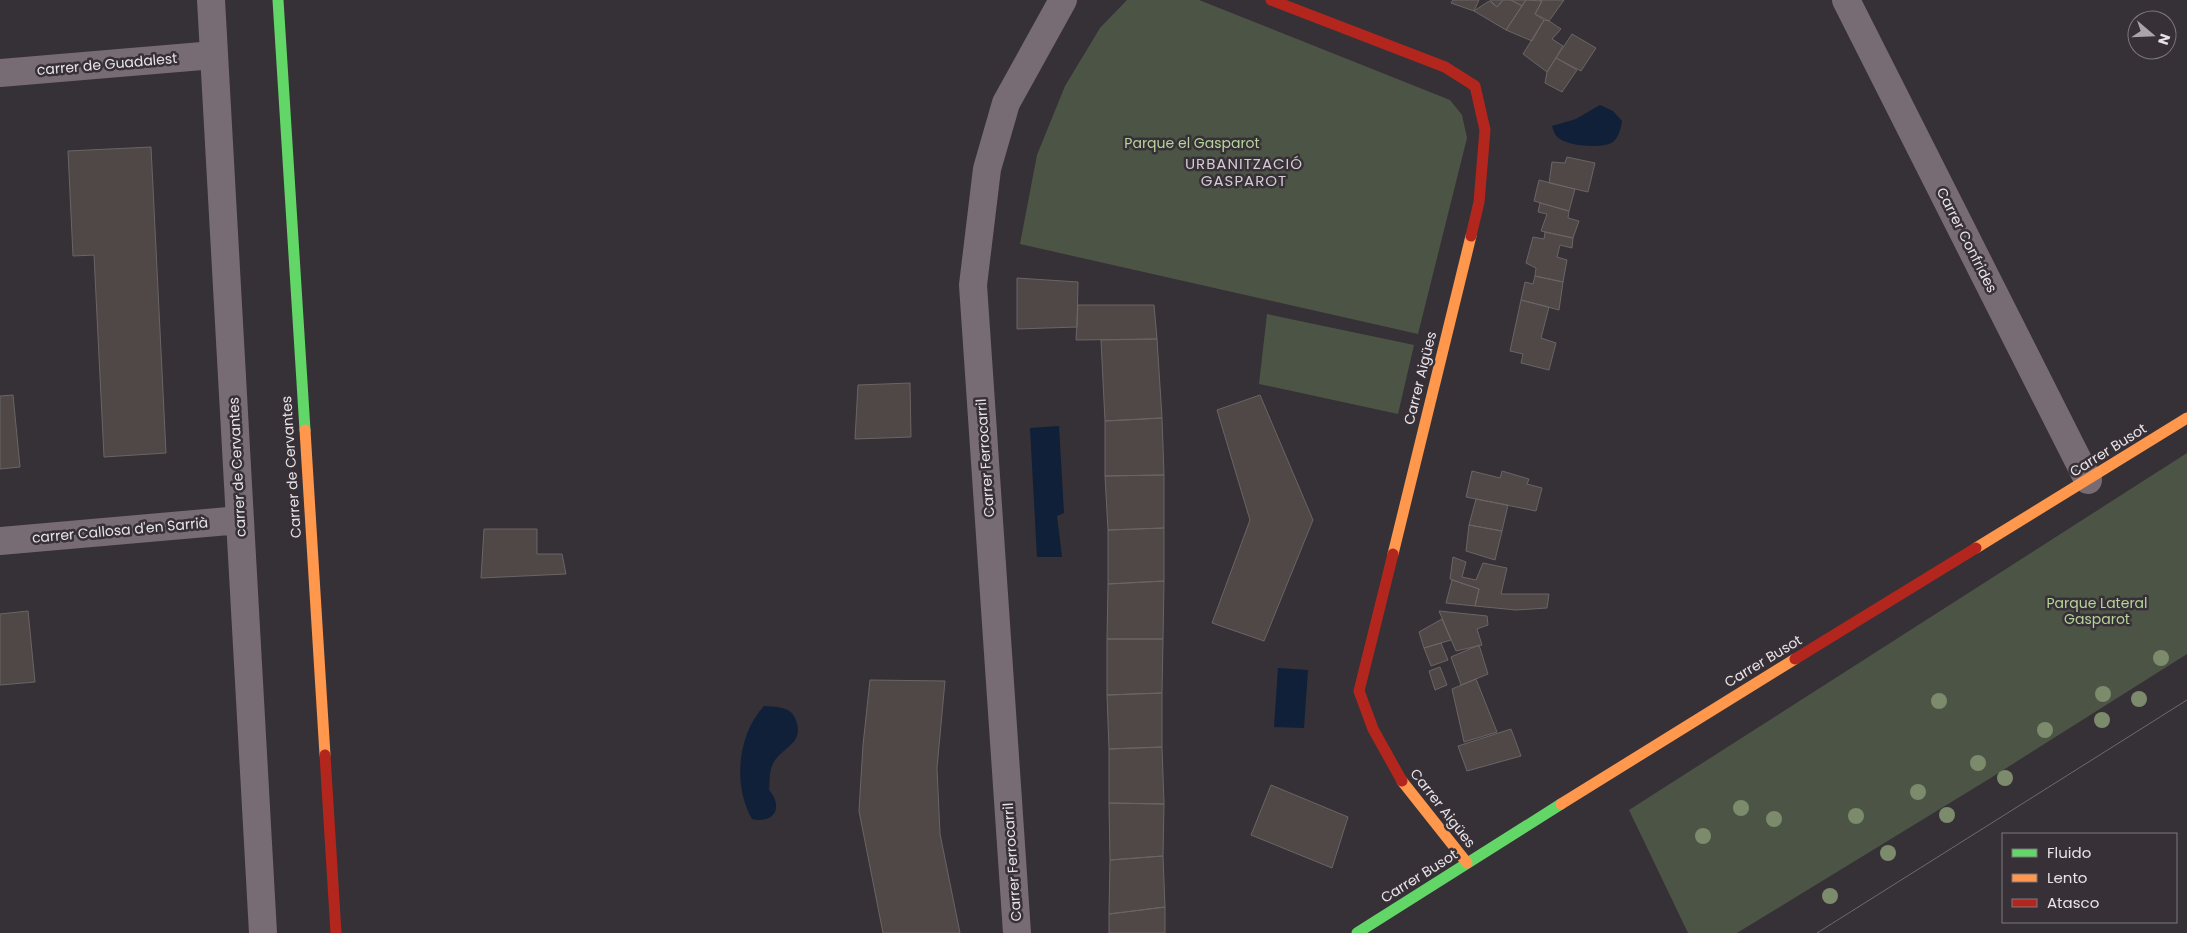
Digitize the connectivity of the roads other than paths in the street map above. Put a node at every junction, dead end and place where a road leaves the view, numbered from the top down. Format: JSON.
{"nodes":[{"id":1,"x":211,"y":0,"type":"edge"},
{"id":2,"x":278,"y":0,"type":"edge"},
{"id":3,"x":1063,"y":0,"type":"edge"},
{"id":4,"x":1271,"y":0,"type":"edge"},
{"id":5,"x":1846,"y":0,"type":"edge"},
{"id":6,"x":214,"y":55,"type":"junction"},
{"id":7,"x":0,"y":73,"type":"edge"},
{"id":8,"x":2187,"y":418,"type":"edge"},
{"id":9,"x":2088,"y":480,"type":"junction"},
{"id":10,"x":240,"y":520,"type":"junction"},
{"id":11,"x":0,"y":541,"type":"edge"},
{"id":12,"x":1467,"y":863,"type":"junction"},
{"id":13,"x":263,"y":933,"type":"edge"},
{"id":14,"x":336,"y":933,"type":"edge"},
{"id":15,"x":1017,"y":933,"type":"edge"},
{"id":16,"x":1357,"y":933,"type":"edge"}],
"edges":[{"from":1,"to":6,"type":"street","name":"carrer de Cervantes"},
{"from":2,"to":14,"type":"street","name":"Carrer de Cervantes"},
{"from":3,"to":15,"type":"street","name":"Carrer Ferrocarril"},
{"from":4,"to":12,"type":"street","name":"Carrer Aigües"},
{"from":5,"to":9,"type":"street","name":"Carrer Confrides"},
{"from":6,"to":7,"type":"street","name":"carrer de Guadalest"},
{"from":6,"to":10,"type":"street","name":"carrer de Cervantes"},
{"from":8,"to":9,"type":"street","name":"Carrer Busot"},
{"from":9,"to":12,"type":"street","name":"Carrer Busot"},
{"from":10,"to":11,"type":"street","name":"carrer Callosa d'en Sarrià"},
{"from":10,"to":13,"type":"street","name":"carrer de Cervantes"},
{"from":12,"to":16,"type":"street","name":"Carrer Busot"}]}
